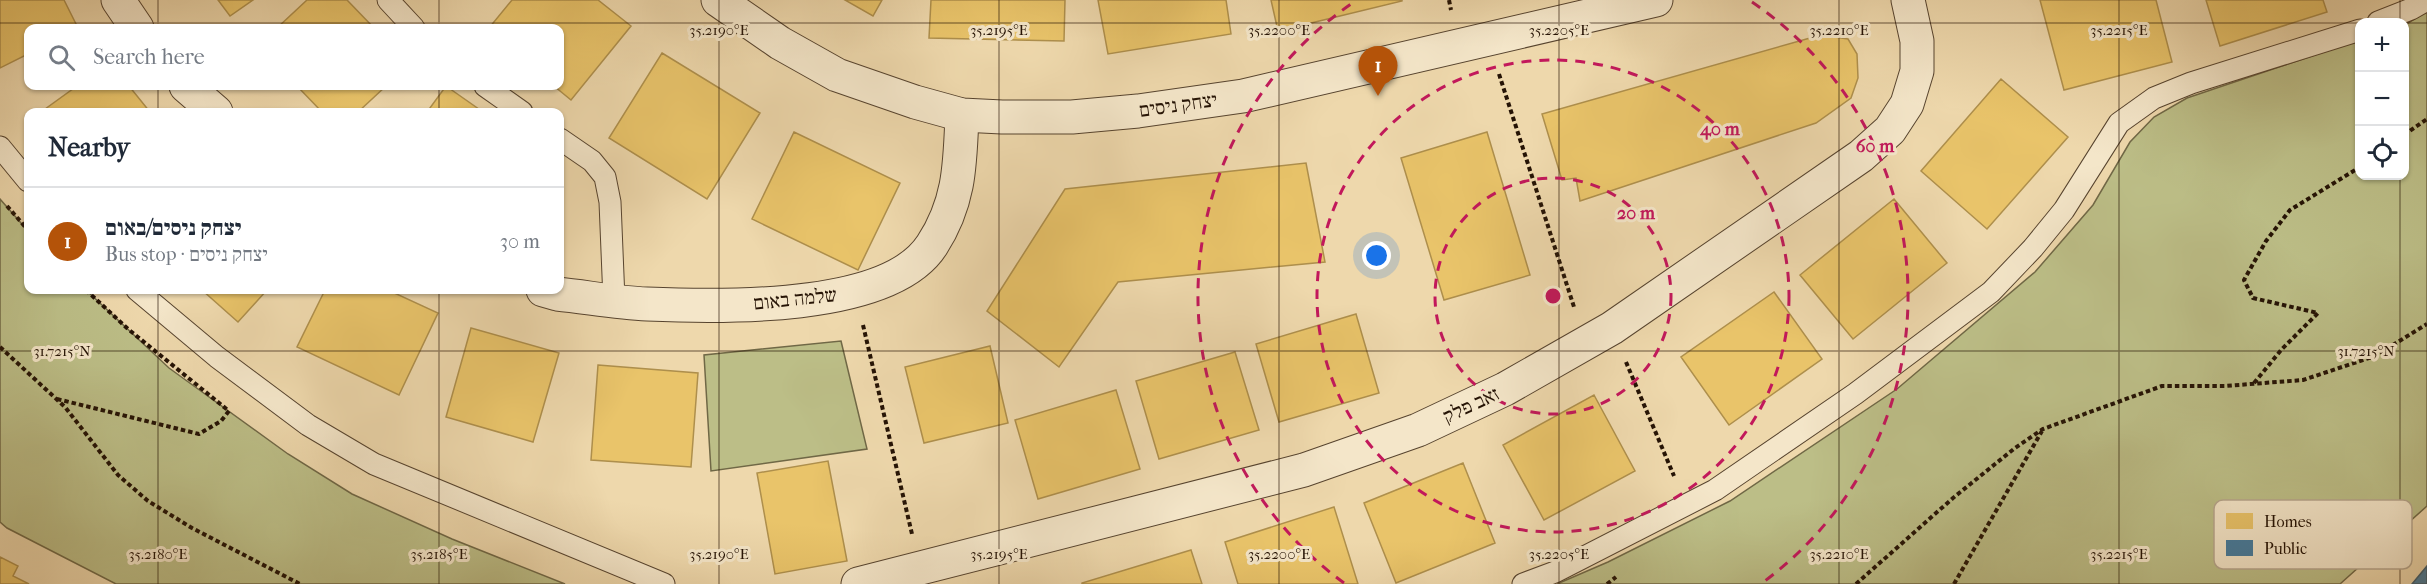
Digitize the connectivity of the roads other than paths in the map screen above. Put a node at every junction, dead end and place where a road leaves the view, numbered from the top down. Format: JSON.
{"nodes":[{"id":1,"x":118,"y":0,"type":"edge"},
{"id":2,"x":388,"y":0,"type":"edge"},
{"id":3,"x":718,"y":0,"type":"edge"},
{"id":4,"x":1656,"y":0,"type":"edge"},
{"id":5,"x":1908,"y":0,"type":"edge"},
{"id":6,"x":2427,"y":0,"type":"edge"},
{"id":7,"x":2388,"y":18,"type":"edge"},
{"id":8,"x":134,"y":24,"type":"edge"},
{"id":9,"x":410,"y":24,"type":"edge"},
{"id":10,"x":2355,"y":32,"type":"edge"},
{"id":11,"x":191,"y":90,"type":"edge"},
{"id":12,"x":491,"y":90,"type":"edge"},
{"id":13,"x":211,"y":108,"type":"edge"},
{"id":14,"x":516,"y":108,"type":"edge"},
{"id":15,"x":962,"y":115,"type":"junction"},
{"id":16,"x":564,"y":142,"type":"edge"},
{"id":17,"x":0,"y":147,"type":"edge"},
{"id":18,"x":24,"y":176,"type":"edge"},
{"id":19,"x":141,"y":294,"type":"edge"},
{"id":20,"x":557,"y":294,"type":"edge"},
{"id":21,"x":614,"y":300,"type":"junction"},
{"id":22,"x":663,"y":584,"type":"edge"},
{"id":23,"x":858,"y":584,"type":"edge"},
{"id":24,"x":1523,"y":584,"type":"edge"}],
"edges":[{"from":1,"to":8,"type":"street"},
{"from":2,"to":9,"type":"lane"},
{"from":3,"to":15,"type":"street","name":"יצחק ניסים"},
{"from":4,"to":15,"type":"street","name":"יצחק ניסים"},
{"from":5,"to":23,"type":"street","name":"זאב פלק"},
{"from":6,"to":7,"type":"lane"},
{"from":10,"to":24,"type":"lane"},
{"from":11,"to":13,"type":"street"},
{"from":12,"to":14,"type":"lane"},
{"from":15,"to":21,"type":"street","name":"שלמה באום"},
{"from":16,"to":21,"type":"lane"},
{"from":17,"to":18,"type":"lane"},
{"from":19,"to":22,"type":"lane"},
{"from":20,"to":21,"type":"street","name":"שלמה באום"}]}
